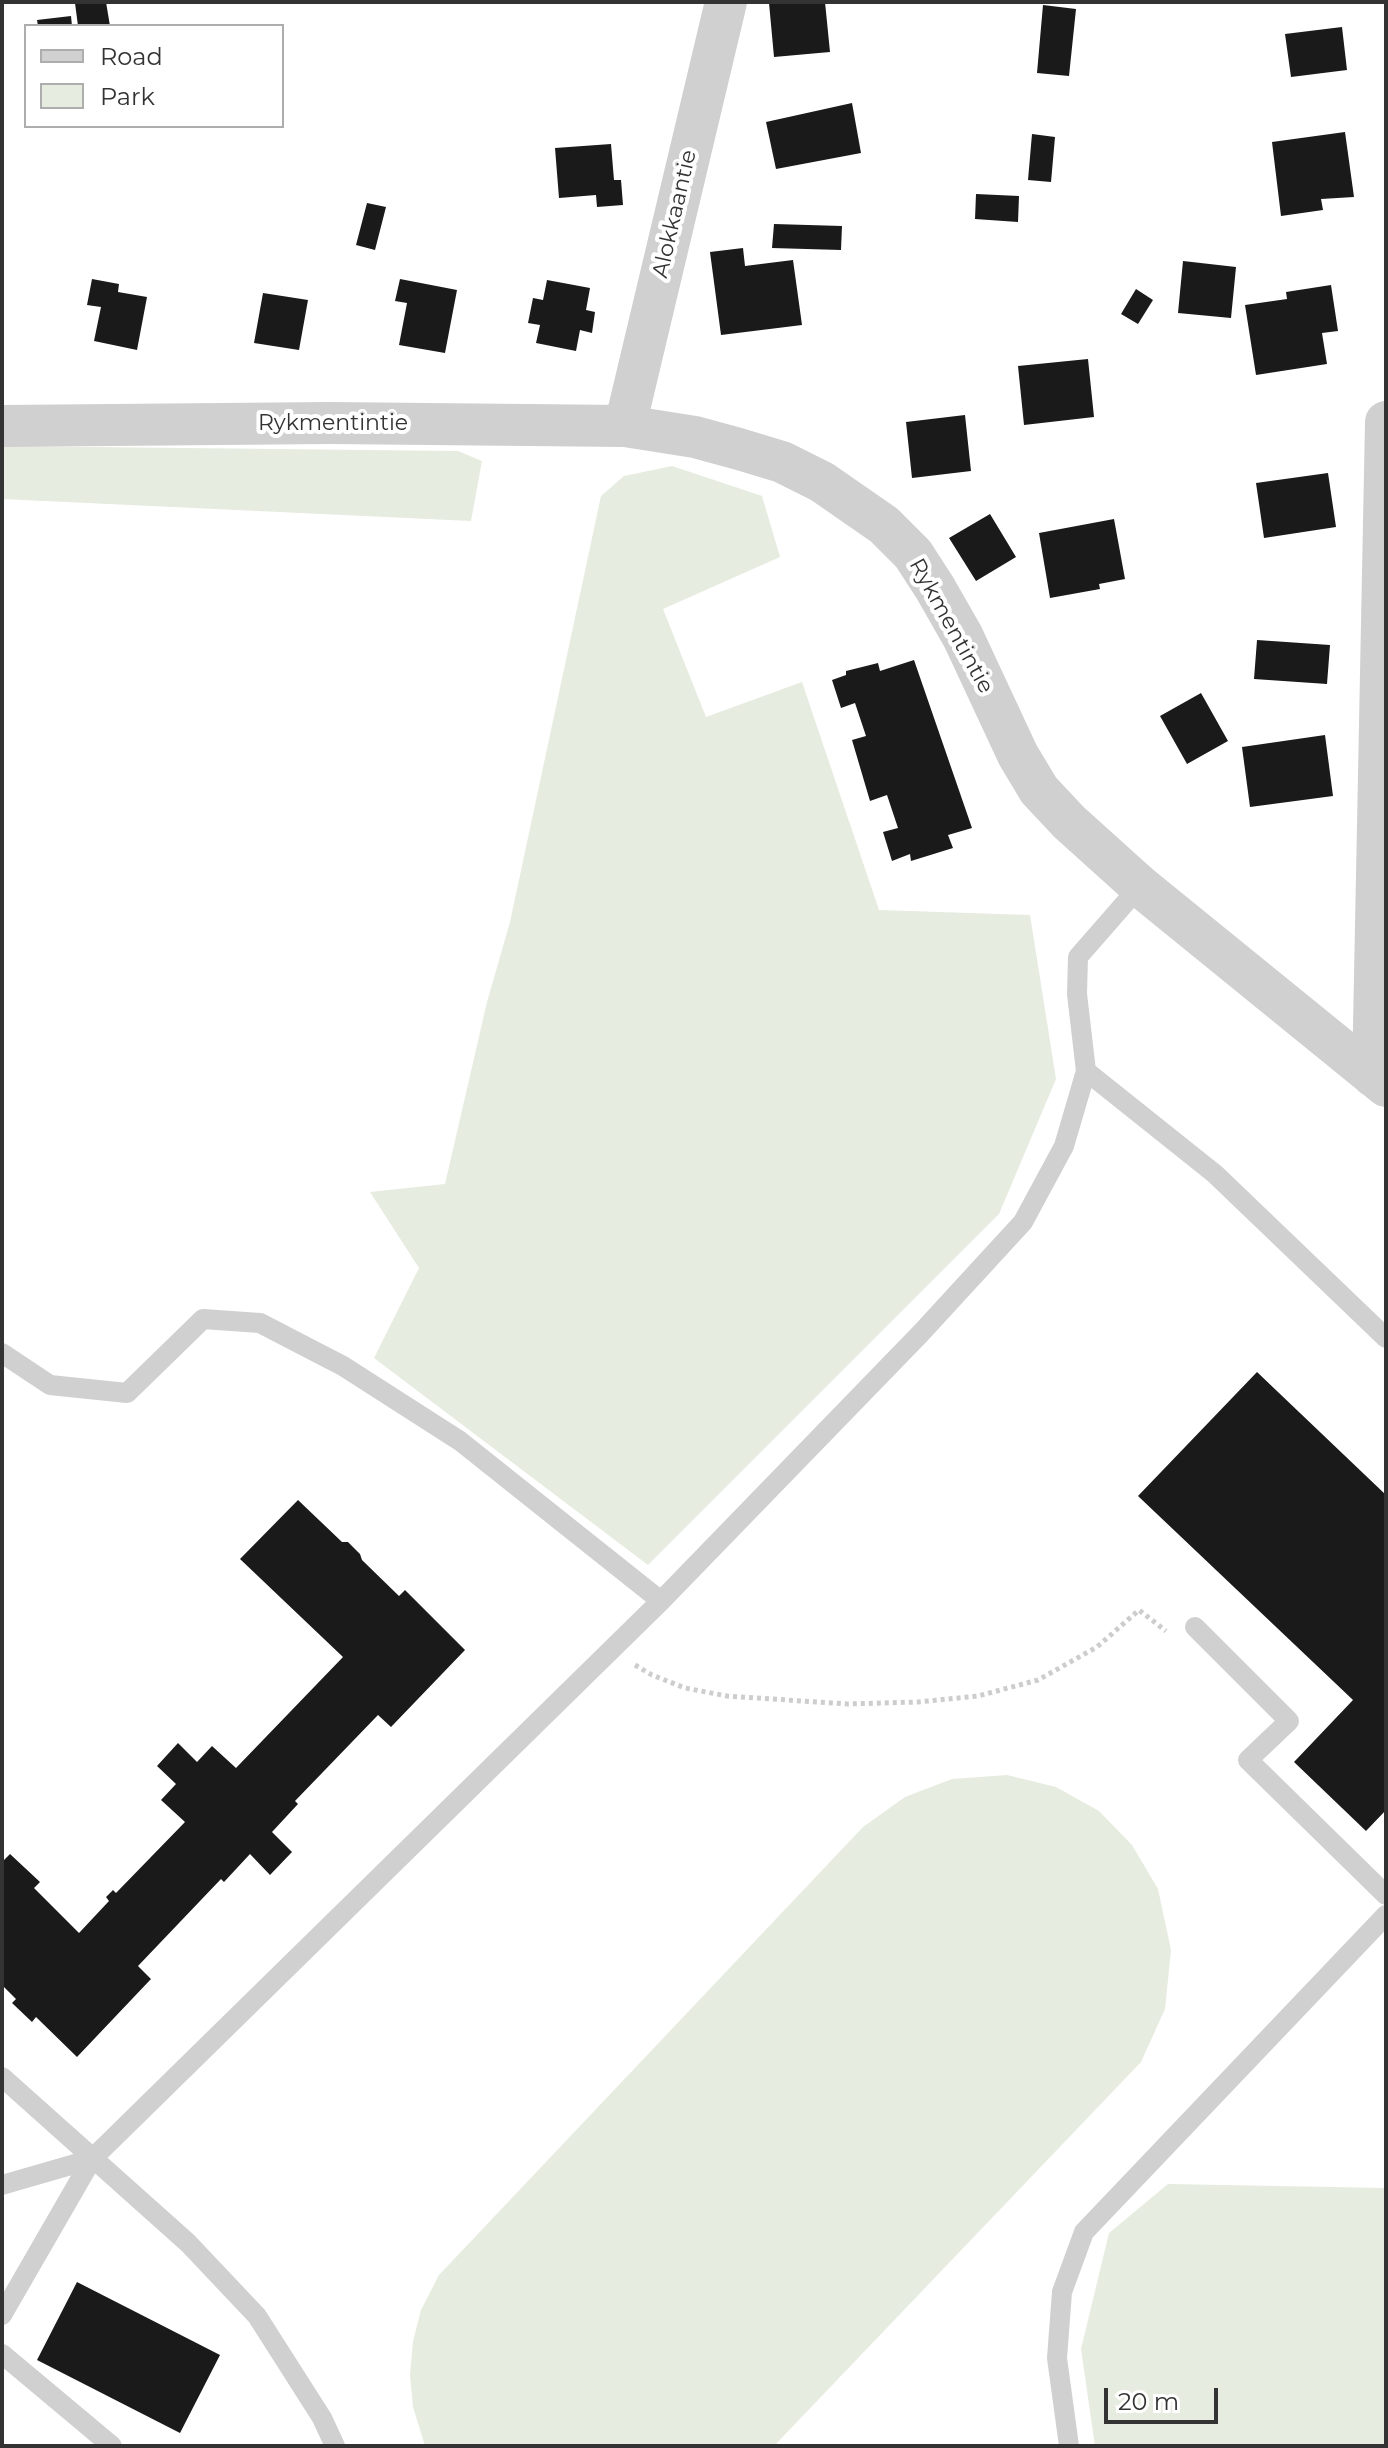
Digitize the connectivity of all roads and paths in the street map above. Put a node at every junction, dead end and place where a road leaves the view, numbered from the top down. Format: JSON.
{"nodes":[{"id":1,"x":726,"y":2,"type":"edge"},
{"id":2,"x":1386,"y":422,"type":"edge"},
{"id":3,"x":2,"y":426,"type":"edge"},
{"id":4,"x":625,"y":426,"type":"junction"},
{"id":5,"x":1140,"y":886,"type":"junction"},
{"id":6,"x":1086,"y":1071,"type":"junction"},
{"id":7,"x":1379,"y":1081,"type":"edge"},
{"id":8,"x":1386,"y":1338,"type":"edge"},
{"id":9,"x":2,"y":1353,"type":"edge"},
{"id":10,"x":661,"y":1601,"type":"junction"},
{"id":11,"x":1195,"y":1627,"type":"joint"},
{"id":12,"x":610,"y":1650,"type":"junction"},
{"id":13,"x":1386,"y":1895,"type":"edge"},
{"id":14,"x":1386,"y":1915,"type":"edge"},
{"id":15,"x":2,"y":2077,"type":"edge"},
{"id":16,"x":92,"y":2159,"type":"junction"},
{"id":17,"x":2,"y":2185,"type":"edge"},
{"id":18,"x":2,"y":2315,"type":"edge"},
{"id":19,"x":2,"y":2354,"type":"edge"},
{"id":20,"x":112,"y":2446,"type":"edge"},
{"id":21,"x":335,"y":2446,"type":"edge"},
{"id":22,"x":1069,"y":2446,"type":"edge"}],
"edges":[{"from":1,"to":4,"type":"street","name":"Alokkaantie"},
{"from":2,"to":7,"type":"street"},
{"from":3,"to":4,"type":"street","name":"Rykmentintie"},
{"from":4,"to":5,"type":"street","name":"Rykmentintie"},
{"from":5,"to":6,"type":"lane"},
{"from":5,"to":7,"type":"street","name":"Rykmentintie"},
{"from":6,"to":8,"type":"lane"},
{"from":6,"to":10,"type":"lane"},
{"from":9,"to":10,"type":"lane"},
{"from":10,"to":12,"type":"lane"},
{"from":11,"to":12,"type":"path"},
{"from":11,"to":13,"type":"lane"},
{"from":12,"to":16,"type":"lane"},
{"from":14,"to":22,"type":"lane"},
{"from":15,"to":16,"type":"lane"},
{"from":16,"to":17,"type":"lane"},
{"from":16,"to":18,"type":"lane"},
{"from":16,"to":21,"type":"lane"},
{"from":19,"to":20,"type":"lane"}]}
